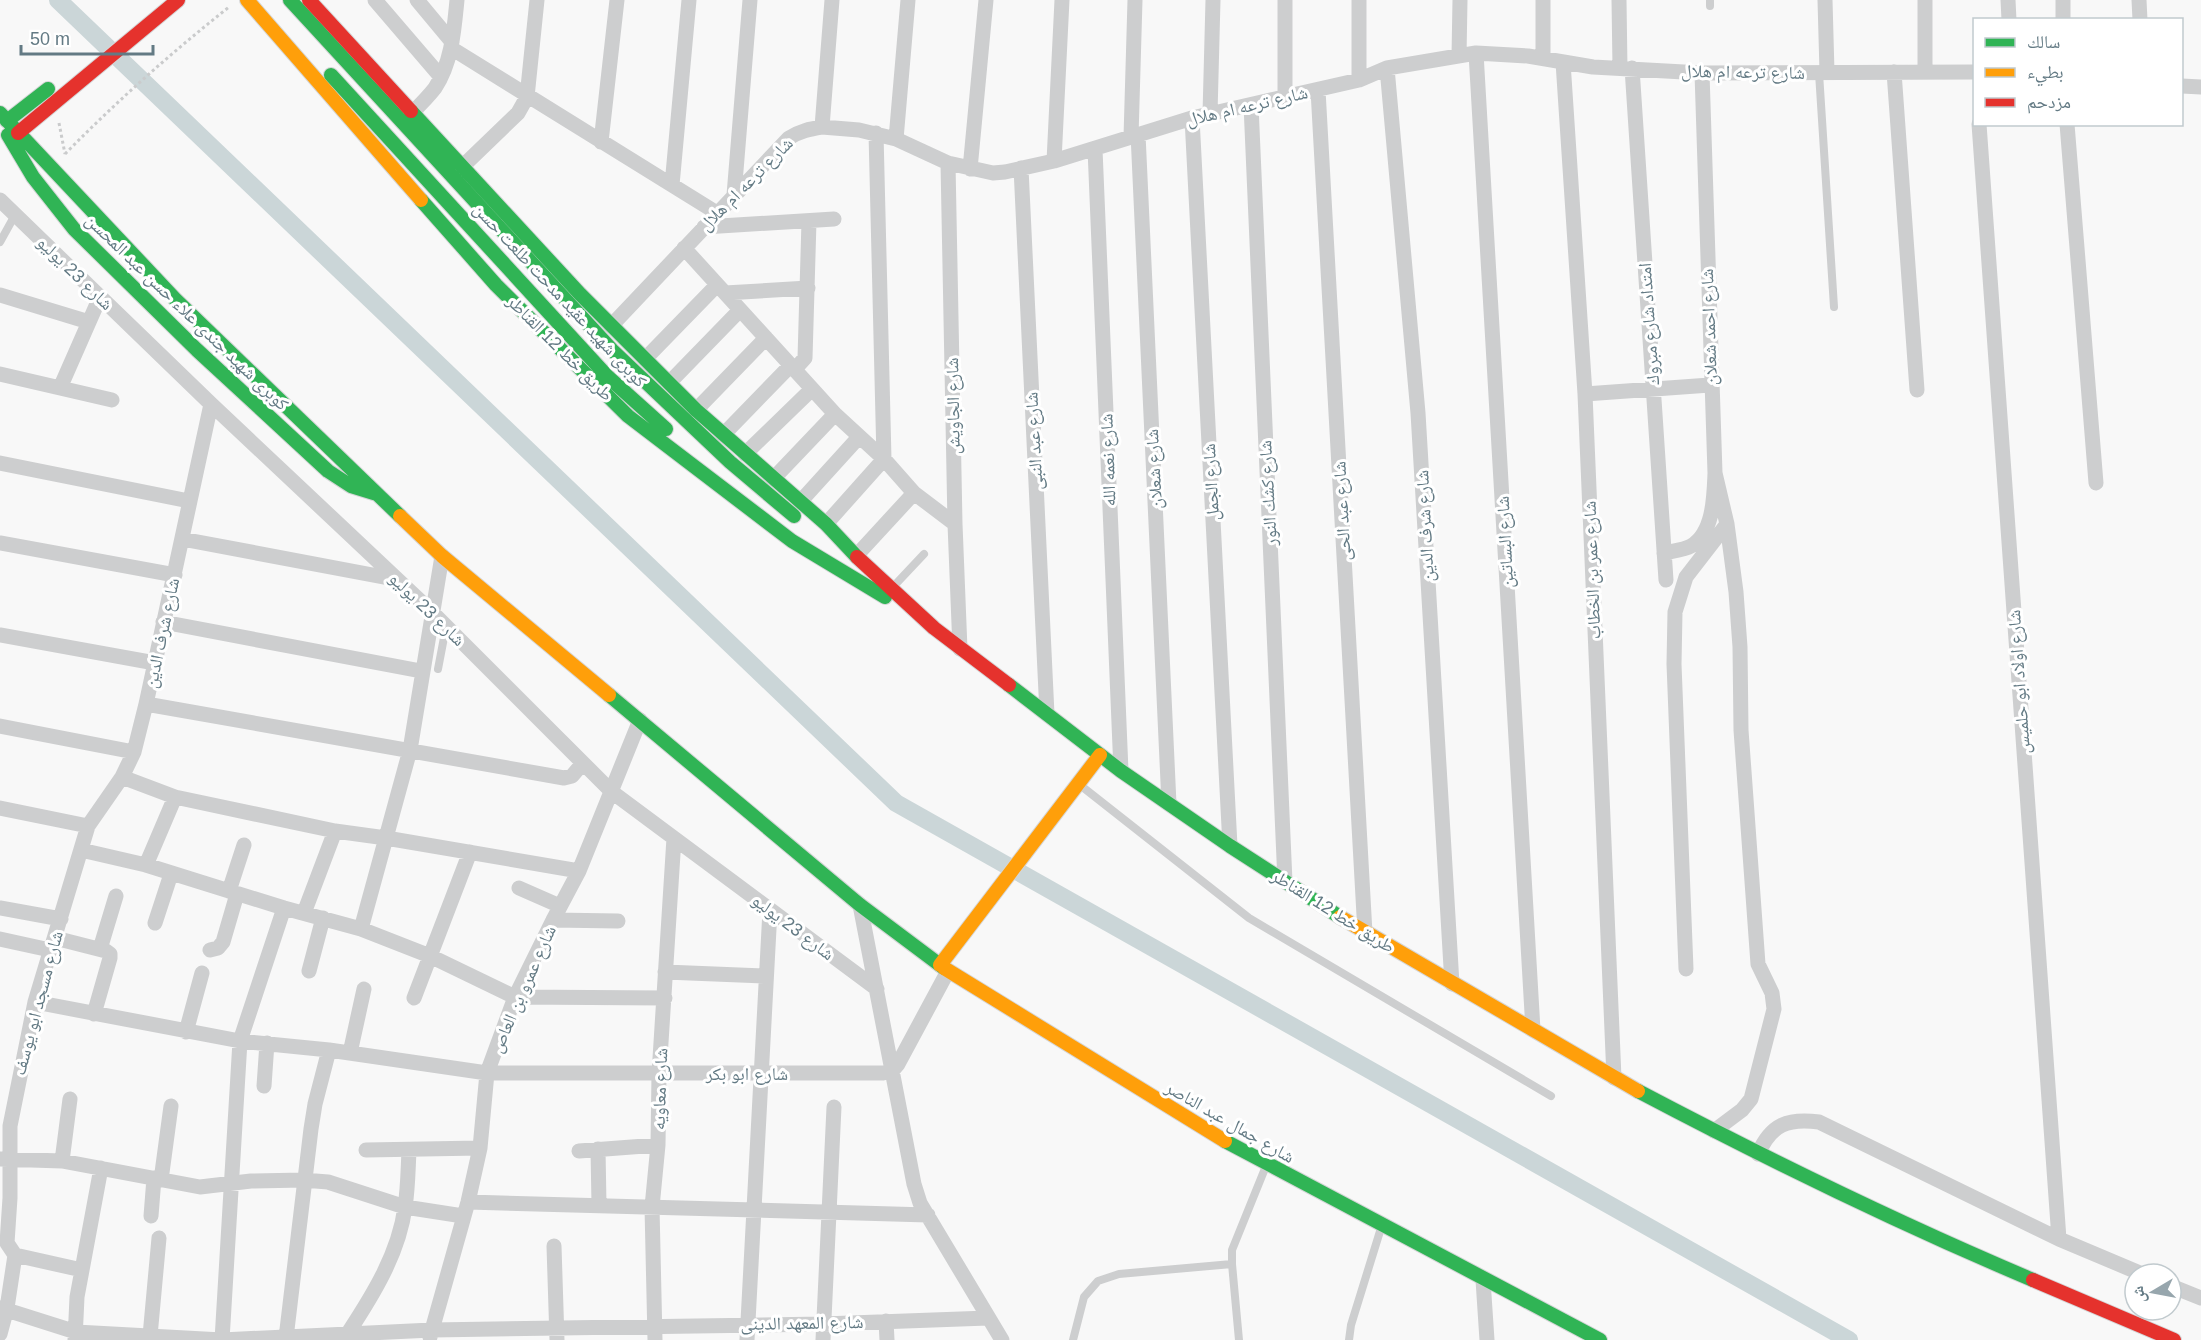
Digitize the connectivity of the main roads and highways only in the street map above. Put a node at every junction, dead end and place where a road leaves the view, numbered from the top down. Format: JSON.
{"nodes":[{"id":1,"x":162,"y":0,"type":"edge"},
{"id":2,"x":178,"y":0,"type":"edge"},
{"id":3,"x":247,"y":0,"type":"edge"},
{"id":4,"x":265,"y":0,"type":"edge"},
{"id":5,"x":290,"y":0,"type":"edge"},
{"id":6,"x":309,"y":0,"type":"edge"},
{"id":7,"x":56,"y":87,"type":"junction"},
{"id":8,"x":2,"y":119,"type":"edge"},
{"id":9,"x":18,"y":133,"type":"junction"},
{"id":10,"x":380,"y":495,"type":"junction"},
{"id":11,"x":870,"y":570,"type":"junction"},
{"id":12,"x":860,"y":581,"type":"junction"},
{"id":13,"x":933,"y":628,"type":"junction"},
{"id":14,"x":1100,"y":756,"type":"junction"},
{"id":15,"x":944,"y":968,"type":"junction"},
{"id":16,"x":1574,"y":1333,"type":"edge"},
{"id":17,"x":1600,"y":1340,"type":"edge"},
{"id":18,"x":2174,"y":1340,"type":"edge"}],
"edges":[{"from":1,"to":7,"type":"main road"},
{"from":2,"to":7,"type":"main road"},
{"from":3,"to":12,"type":"main road","name":"طريق خط 12 القناطر"},
{"from":4,"to":12,"type":"main road","name":"كوبرى شهيد عقيد مدحت طلعت حسن"},
{"from":5,"to":11,"type":"main road","name":"كوبرى شهيد عقيد مدحت طلعت حسن"},
{"from":6,"to":11,"type":"main road","name":"طريق خط 12 القناطر"},
{"from":7,"to":8,"type":"main road"},
{"from":7,"to":9,"type":"main road"},
{"from":8,"to":9,"type":"main road"},
{"from":8,"to":10,"type":"main road","name":"كوبرى شهيد جندى علاء حسن عبد المحسن"},
{"from":9,"to":10,"type":"main road"},
{"from":10,"to":15,"type":"main road","name":"شارع جمال عبد الناصر"},
{"from":11,"to":13,"type":"main road","name":"طريق خط 12 القناطر"},
{"from":12,"to":13,"type":"main road","name":"طريق خط 12 القناطر"},
{"from":13,"to":14,"type":"main road","name":"طريق خط 12 القناطر"},
{"from":14,"to":15,"type":"main road"},
{"from":14,"to":18,"type":"main road","name":"طريق خط 12 القناطر"},
{"from":15,"to":16,"type":"main road","name":"شارع جمال عبد الناصر"},
{"from":16,"to":17,"type":"main road","name":"شارع جمال عبد الناصر"}]}
